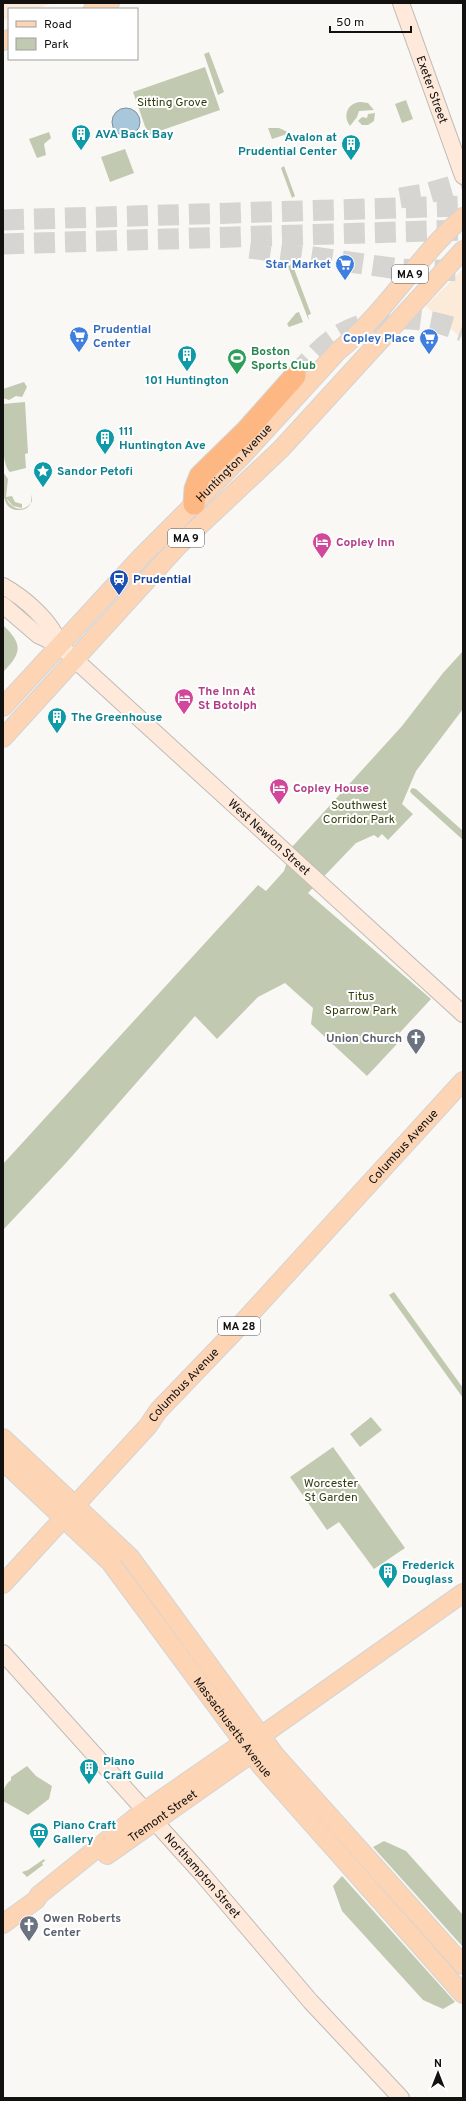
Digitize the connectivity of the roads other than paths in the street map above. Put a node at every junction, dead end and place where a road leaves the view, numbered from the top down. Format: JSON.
{"nodes":[{"id":1,"x":110,"y":3,"type":"edge"},
{"id":2,"x":401,"y":3,"type":"edge"},
{"id":3,"x":96,"y":8,"type":"edge"},
{"id":4,"x":463,"y":176,"type":"edge"},
{"id":5,"x":463,"y":217,"type":"edge"},
{"id":6,"x":463,"y":250,"type":"edge"},
{"id":7,"x":295,"y":376,"type":"tunnel mouth"},
{"id":8,"x":194,"y":504,"type":"junction"},
{"id":9,"x":3,"y":586,"type":"edge"},
{"id":10,"x":3,"y":605,"type":"edge"},
{"id":11,"x":59,"y":644,"type":"junction"},
{"id":12,"x":75,"y":659,"type":"junction"},
{"id":13,"x":3,"y":707,"type":"edge"},
{"id":14,"x":3,"y":738,"type":"edge"},
{"id":15,"x":463,"y":1014,"type":"edge"},
{"id":16,"x":463,"y":1081,"type":"edge"},
{"id":17,"x":3,"y":1438,"type":"edge"},
{"id":18,"x":3,"y":1461,"type":"edge"},
{"id":19,"x":70,"y":1511,"type":"junction"},
{"id":20,"x":3,"y":1584,"type":"edge"},
{"id":21,"x":463,"y":1593,"type":"edge"},
{"id":22,"x":3,"y":1653,"type":"edge"},
{"id":23,"x":261,"y":1736,"type":"junction"},
{"id":24,"x":247,"y":1748,"type":"junction"},
{"id":25,"x":151,"y":1816,"type":"junction"},
{"id":26,"x":3,"y":1924,"type":"edge"},
{"id":27,"x":463,"y":1965,"type":"edge"},
{"id":28,"x":463,"y":1994,"type":"edge"},
{"id":29,"x":401,"y":2098,"type":"edge"}],
"edges":[{"from":1,"to":3,"type":"main road"},
{"from":2,"to":4,"type":"main road","name":"Exeter Street"},
{"from":5,"to":8,"type":"main road","name":"Huntington Avenue","number":"MA 9"},
{"from":6,"to":12,"type":"main road","name":"Huntington Avenue","number":"MA 9"},
{"from":7,"to":8,"type":"highway"},
{"from":8,"to":11,"type":"main road","name":"Huntington Avenue","number":"MA 9"},
{"from":9,"to":11,"type":"main road"},
{"from":10,"to":11,"type":"main road"},
{"from":11,"to":12,"type":"main road","name":"West Newton Street"},
{"from":11,"to":13,"type":"main road","name":"Huntington Avenue","number":"MA 9"},
{"from":12,"to":14,"type":"main road","name":"Huntington Avenue","number":"MA 9"},
{"from":12,"to":15,"type":"main road","name":"West Newton Street"},
{"from":16,"to":19,"type":"main road","name":"Columbus Avenue","number":"MA 28"},
{"from":17,"to":19,"type":"main road","name":"Massachusetts Avenue"},
{"from":18,"to":19,"type":"main road","name":"Massachusetts Avenue"},
{"from":19,"to":20,"type":"main road","name":"Columbus Avenue","number":"MA 28"},
{"from":19,"to":23,"type":"main road","name":"Massachusetts Avenue"},
{"from":19,"to":24,"type":"main road","name":"Massachusetts Avenue"},
{"from":21,"to":23,"type":"main road","name":"Tremont Street"},
{"from":22,"to":25,"type":"main road","name":"Northampton Street"},
{"from":23,"to":24,"type":"main road","name":"Tremont Street"},
{"from":23,"to":27,"type":"main road","name":"Massachusetts Avenue"},
{"from":24,"to":25,"type":"main road","name":"Tremont Street"},
{"from":24,"to":28,"type":"main road","name":"Massachusetts Avenue"},
{"from":25,"to":26,"type":"main road","name":"Tremont Street"},
{"from":25,"to":29,"type":"main road","name":"Northampton Street"}]}
